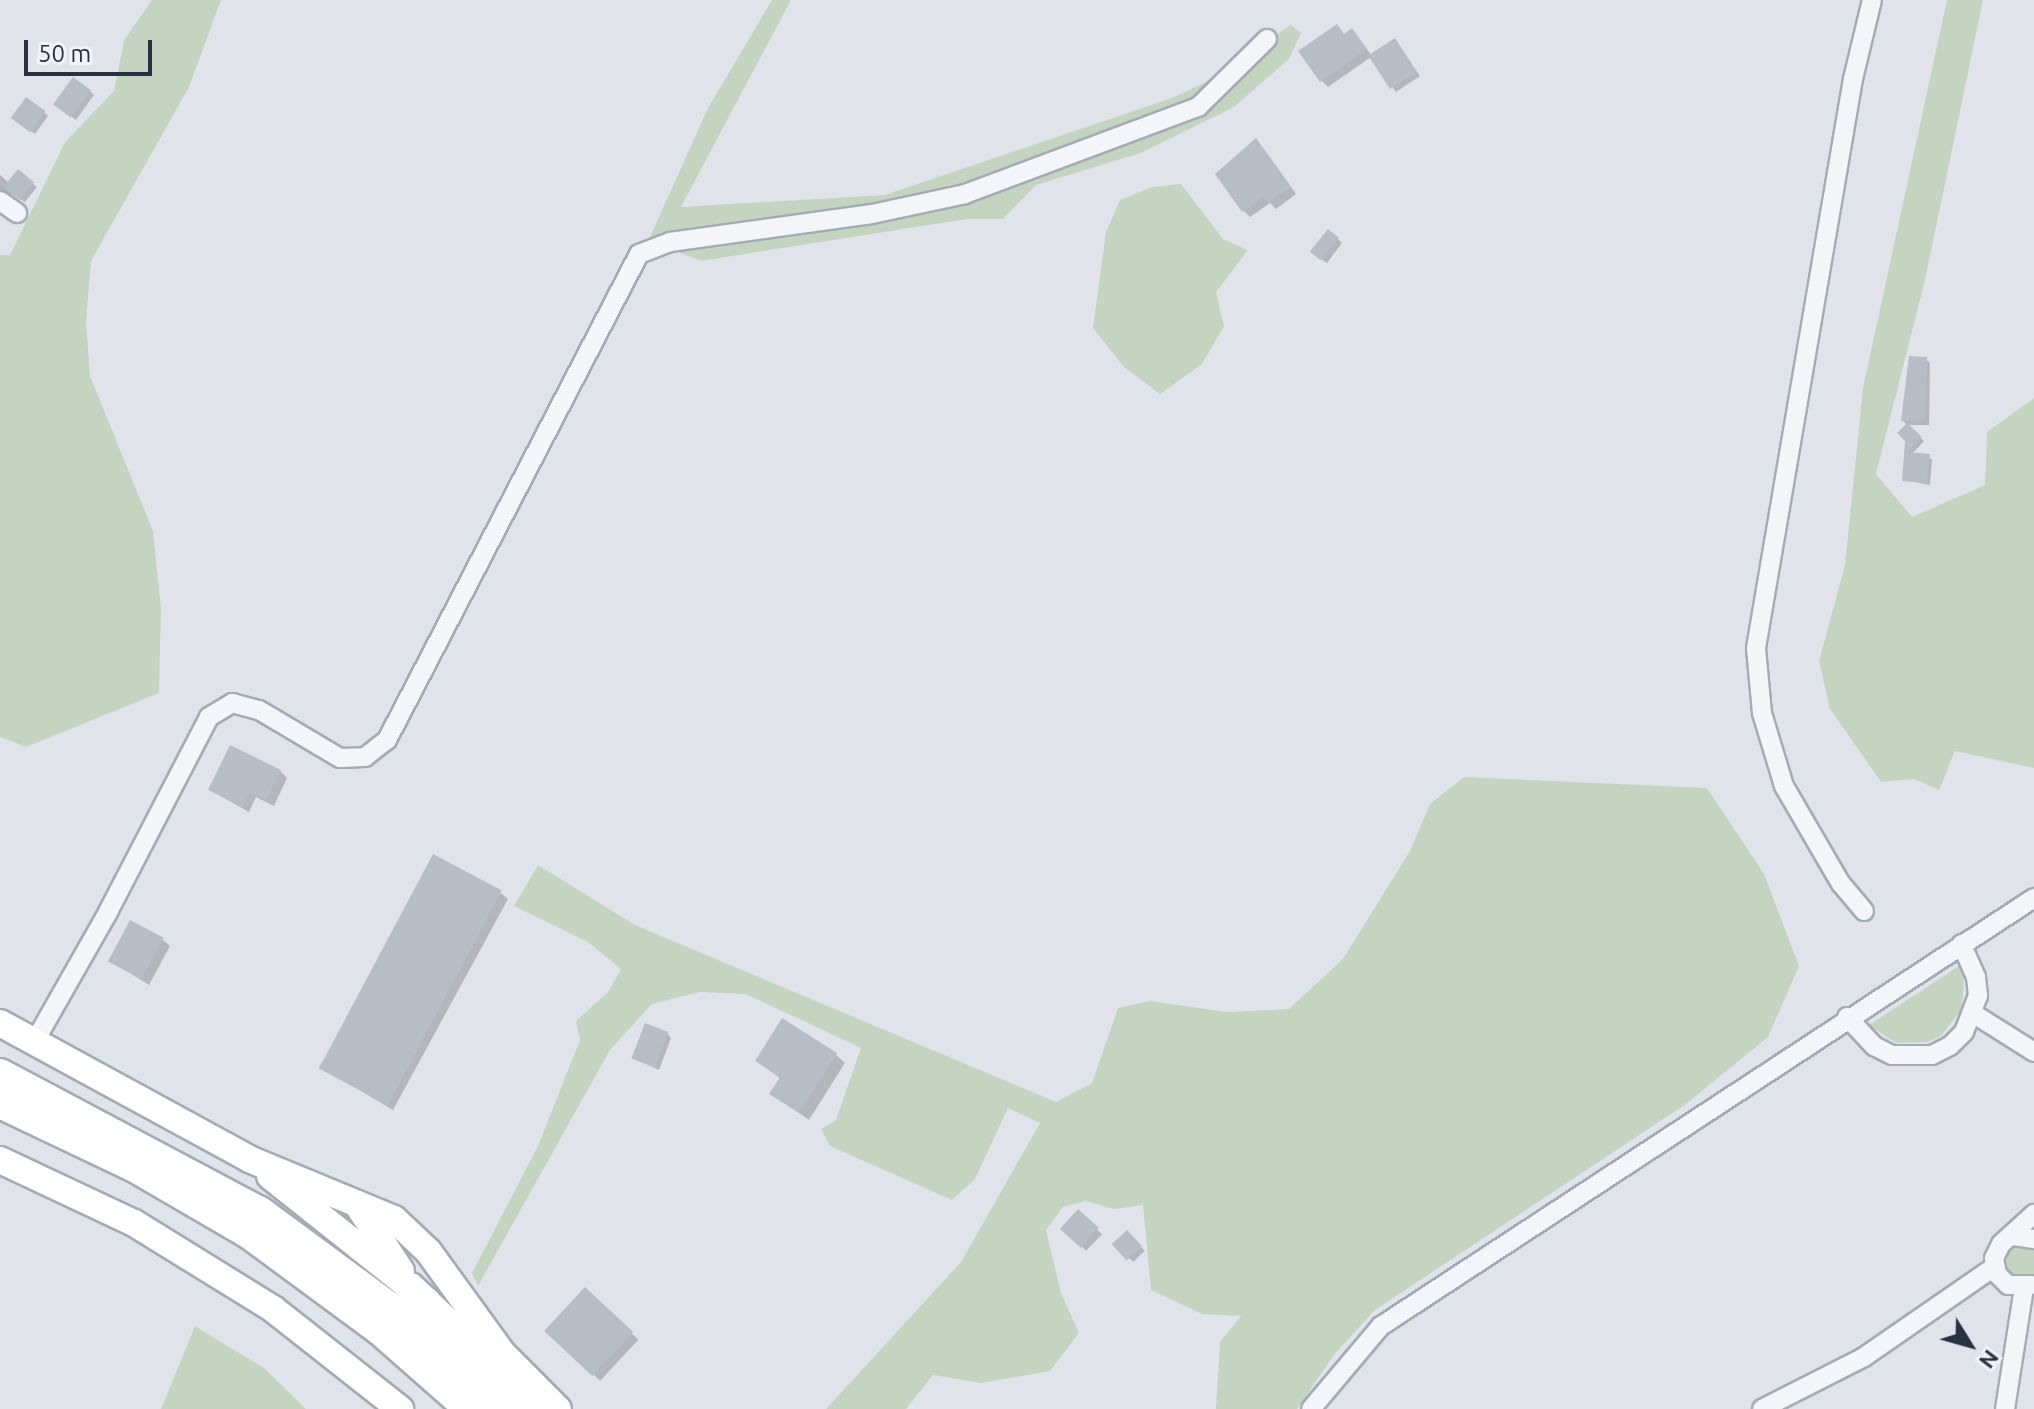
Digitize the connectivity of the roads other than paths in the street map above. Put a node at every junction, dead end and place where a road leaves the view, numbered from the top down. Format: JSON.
{"nodes":[{"id":1,"x":1872,"y":0,"type":"edge"},
{"id":2,"x":1267,"y":39,"type":"dead end"},
{"id":3,"x":0,"y":201,"type":"edge"},
{"id":4,"x":17,"y":213,"type":"dead end"},
{"id":5,"x":2034,"y":898,"type":"edge"},
{"id":6,"x":1864,"y":911,"type":"dead end"},
{"id":7,"x":1961,"y":944,"type":"junction"},
{"id":8,"x":1974,"y":1014,"type":"junction"},
{"id":9,"x":1847,"y":1017,"type":"junction"},
{"id":10,"x":0,"y":1023,"type":"edge"},
{"id":11,"x":36,"y":1039,"type":"junction"},
{"id":12,"x":2034,"y":1052,"type":"edge"},
{"id":13,"x":0,"y":1074,"type":"edge"},
{"id":14,"x":0,"y":1103,"type":"edge"},
{"id":15,"x":249,"y":1159,"type":"junction"},
{"id":16,"x":0,"y":1160,"type":"edge"},
{"id":17,"x":354,"y":1200,"type":"junction"},
{"id":18,"x":2034,"y":1214,"type":"edge"},
{"id":19,"x":2014,"y":1236,"type":"junction"},
{"id":20,"x":2034,"y":1239,"type":"edge"},
{"id":21,"x":1994,"y":1267,"type":"junction"},
{"id":22,"x":2029,"y":1286,"type":"edge"},
{"id":23,"x":410,"y":1288,"type":"junction"},
{"id":24,"x":502,"y":1353,"type":"junction"},
{"id":25,"x":461,"y":1402,"type":"edge"},
{"id":26,"x":400,"y":1409,"type":"edge"},
{"id":27,"x":503,"y":1409,"type":"edge"},
{"id":28,"x":537,"y":1409,"type":"edge"},
{"id":29,"x":558,"y":1409,"type":"edge"},
{"id":30,"x":1311,"y":1409,"type":"edge"},
{"id":31,"x":1762,"y":1409,"type":"edge"},
{"id":32,"x":2005,"y":1409,"type":"edge"}],
"edges":[{"from":1,"to":6,"type":"street"},
{"from":2,"to":11,"type":"street"},
{"from":3,"to":4,"type":"street"},
{"from":5,"to":7,"type":"street"},
{"from":7,"to":8,"type":"street"},
{"from":7,"to":9,"type":"street"},
{"from":8,"to":9,"type":"street"},
{"from":8,"to":12,"type":"street"},
{"from":9,"to":30,"type":"street"},
{"from":10,"to":11,"type":"main road"},
{"from":11,"to":15,"type":"main road"},
{"from":13,"to":27,"type":"highway"},
{"from":14,"to":25,"type":"highway"},
{"from":15,"to":17,"type":"main road"},
{"from":15,"to":23,"type":"main road"},
{"from":16,"to":26,"type":"main road"},
{"from":17,"to":23,"type":"main road"},
{"from":17,"to":24,"type":"main road"},
{"from":18,"to":19,"type":"street"},
{"from":19,"to":20,"type":"street"},
{"from":19,"to":21,"type":"street"},
{"from":21,"to":22,"type":"street"},
{"from":21,"to":31,"type":"street"},
{"from":22,"to":32,"type":"street"},
{"from":23,"to":24,"type":"main road"},
{"from":23,"to":28,"type":"highway"},
{"from":24,"to":29,"type":"main road"}]}
